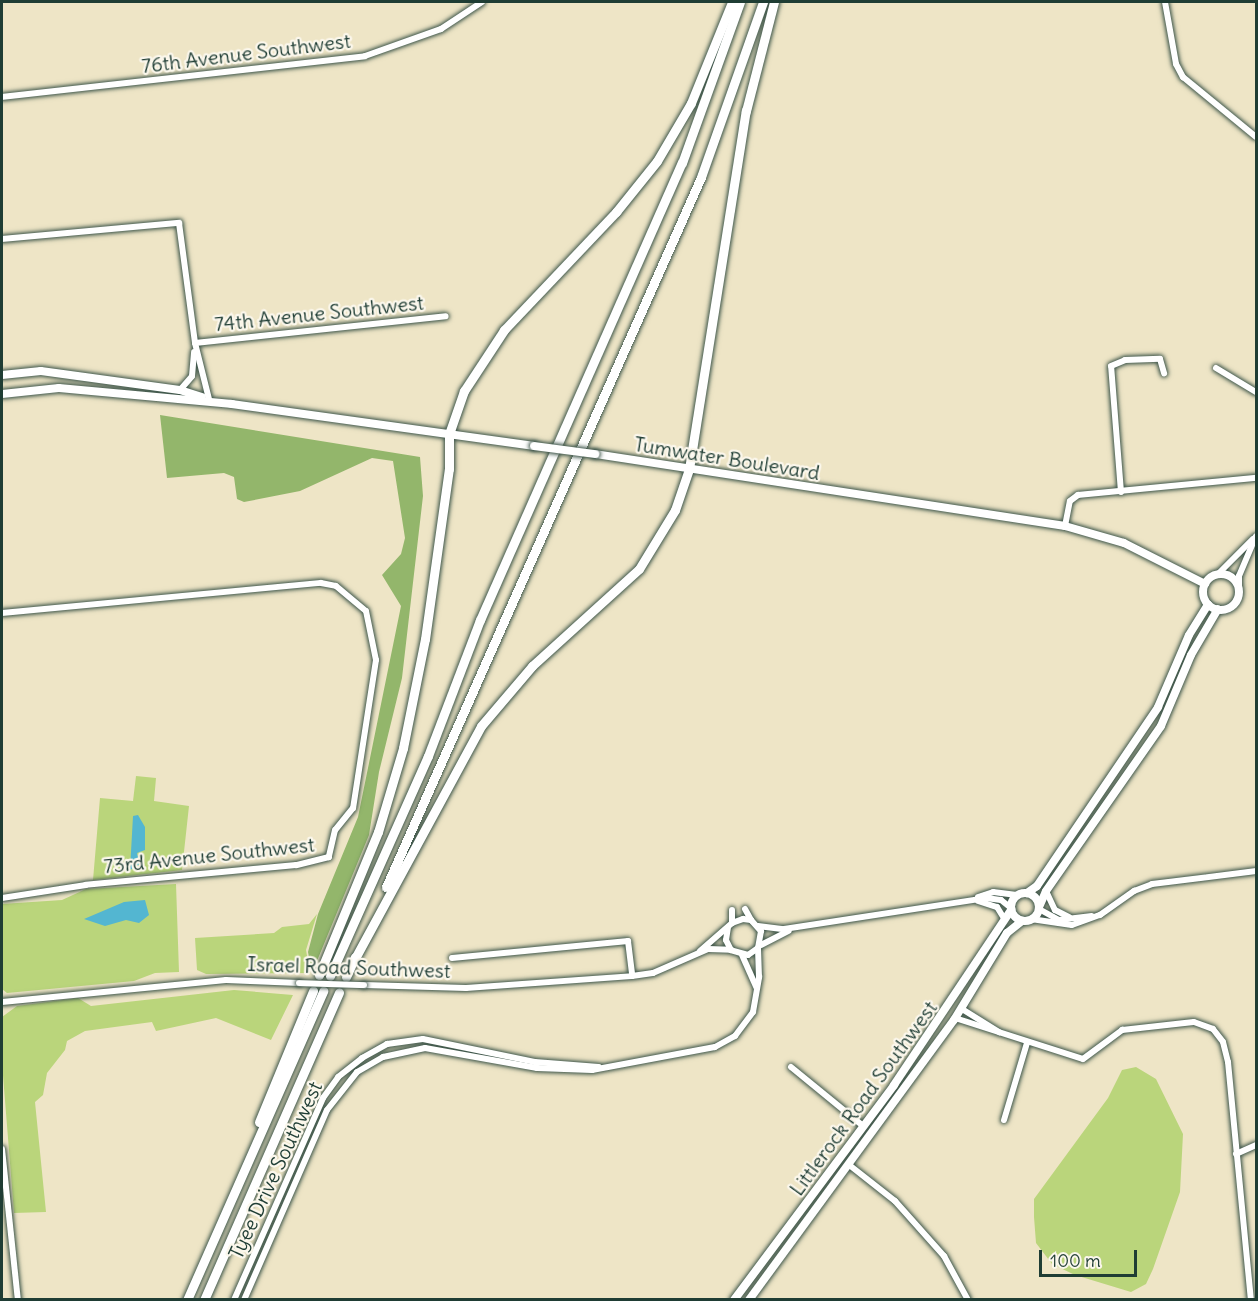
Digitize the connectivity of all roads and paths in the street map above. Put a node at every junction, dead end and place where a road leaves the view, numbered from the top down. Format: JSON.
{"nodes":[{"id":1,"x":482,"y":2,"type":"edge"},
{"id":2,"x":732,"y":2,"type":"edge"},
{"id":3,"x":740,"y":2,"type":"edge"},
{"id":4,"x":763,"y":2,"type":"edge"},
{"id":5,"x":774,"y":2,"type":"edge"},
{"id":6,"x":1165,"y":2,"type":"edge"},
{"id":7,"x":2,"y":97,"type":"edge"},
{"id":8,"x":1257,"y":137,"type":"edge"},
{"id":9,"x":2,"y":239,"type":"edge"},
{"id":10,"x":446,"y":316,"type":"dead end"},
{"id":11,"x":195,"y":343,"type":"junction"},
{"id":12,"x":1216,"y":368,"type":"dead end"},
{"id":13,"x":1164,"y":373,"type":"dead end"},
{"id":14,"x":2,"y":375,"type":"edge"},
{"id":15,"x":180,"y":390,"type":"junction"},
{"id":16,"x":1257,"y":392,"type":"edge"},
{"id":17,"x":2,"y":394,"type":"edge"},
{"id":18,"x":209,"y":399,"type":"junction"},
{"id":19,"x":232,"y":404,"type":"junction"},
{"id":20,"x":449,"y":434,"type":"junction"},
{"id":21,"x":689,"y":469,"type":"junction"},
{"id":22,"x":1257,"y":478,"type":"edge"},
{"id":23,"x":1121,"y":492,"type":"junction"},
{"id":24,"x":1065,"y":526,"type":"junction"},
{"id":25,"x":1217,"y":574,"type":"junction"},
{"id":26,"x":1205,"y":584,"type":"junction"},
{"id":27,"x":1239,"y":589,"type":"junction"},
{"id":28,"x":1208,"y":604,"type":"junction"},
{"id":29,"x":1218,"y":609,"type":"junction"},
{"id":30,"x":2,"y":613,"type":"edge"},
{"id":31,"x":1257,"y":872,"type":"edge"},
{"id":32,"x":1046,"y":891,"type":"junction"},
{"id":33,"x":1027,"y":893,"type":"junction"},
{"id":34,"x":1017,"y":895,"type":"junction"},
{"id":35,"x":2,"y":898,"type":"edge"},
{"id":36,"x":972,"y":900,"type":"junction"},
{"id":37,"x":1011,"y":908,"type":"junction"},
{"id":38,"x":1039,"y":908,"type":"junction"},
{"id":39,"x":745,"y":909,"type":"dead end"},
{"id":40,"x":732,"y":910,"type":"dead end"},
{"id":41,"x":1100,"y":915,"type":"junction"},
{"id":42,"x":1076,"y":918,"type":"junction"},
{"id":43,"x":751,"y":920,"type":"junction"},
{"id":44,"x":1005,"y":920,"type":"junction"},
{"id":45,"x":1027,"y":920,"type":"junction"},
{"id":46,"x":807,"y":925,"type":"junction"},
{"id":47,"x":730,"y":926,"type":"junction"},
{"id":48,"x":758,"y":926,"type":"junction"},
{"id":49,"x":759,"y":947,"type":"junction"},
{"id":50,"x":731,"y":950,"type":"junction"},
{"id":51,"x":742,"y":955,"type":"junction"},
{"id":52,"x":692,"y":956,"type":"junction"},
{"id":53,"x":452,"y":958,"type":"dead end"},
{"id":54,"x":353,"y":962,"type":"junction"},
{"id":55,"x":319,"y":975,"type":"dead end"},
{"id":56,"x":330,"y":976,"type":"dead end"},
{"id":57,"x":346,"y":976,"type":"dead end"},
{"id":58,"x":632,"y":976,"type":"junction"},
{"id":59,"x":313,"y":991,"type":"dead end"},
{"id":60,"x":323,"y":991,"type":"dead end"},
{"id":61,"x":339,"y":992,"type":"dead end"},
{"id":62,"x":757,"y":992,"type":"junction"},
{"id":63,"x":2,"y":1002,"type":"edge"},
{"id":64,"x":962,"y":1009,"type":"junction"},
{"id":65,"x":955,"y":1018,"type":"junction"},
{"id":66,"x":1007,"y":1037,"type":"junction"},
{"id":67,"x":1027,"y":1043,"type":"junction"},
{"id":68,"x":791,"y":1066,"type":"dead end"},
{"id":69,"x":600,"y":1067,"type":"junction"},
{"id":70,"x":1004,"y":1120,"type":"dead end"},
{"id":71,"x":863,"y":1126,"type":"junction"},
{"id":72,"x":1257,"y":1145,"type":"edge"},
{"id":73,"x":2,"y":1149,"type":"edge"},
{"id":74,"x":1236,"y":1154,"type":"junction"},
{"id":75,"x":848,"y":1164,"type":"junction"},
{"id":76,"x":234,"y":1193,"type":"junction"},
{"id":77,"x":18,"y":1299,"type":"edge"},
{"id":78,"x":187,"y":1299,"type":"edge"},
{"id":79,"x":204,"y":1299,"type":"edge"},
{"id":80,"x":234,"y":1299,"type":"edge"},
{"id":81,"x":244,"y":1299,"type":"edge"},
{"id":82,"x":734,"y":1299,"type":"edge"},
{"id":83,"x":749,"y":1299,"type":"edge"},
{"id":84,"x":968,"y":1299,"type":"edge"},
{"id":85,"x":1251,"y":1299,"type":"edge"}],
"edges":[{"from":1,"to":7,"type":"street","name":"76th Avenue Southwest"},
{"from":2,"to":20,"type":"highway"},
{"from":3,"to":56,"type":"highway"},
{"from":4,"to":54,"type":"highway"},
{"from":5,"to":21,"type":"highway"},
{"from":6,"to":8,"type":"street"},
{"from":9,"to":11,"type":"street"},
{"from":10,"to":11,"type":"street","name":"74th Avenue Southwest"},
{"from":11,"to":15,"type":"street"},
{"from":11,"to":18,"type":"street"},
{"from":12,"to":16,"type":"street"},
{"from":13,"to":23,"type":"street"},
{"from":14,"to":15,"type":"main road","name":"Tumwater Boulevard"},
{"from":15,"to":18,"type":"main road","name":"Tumwater Boulevard"},
{"from":17,"to":19,"type":"main road","name":"Tumwater Boulevard"},
{"from":18,"to":19,"type":"main road","name":"Tumwater Boulevard"},
{"from":19,"to":20,"type":"main road","name":"Tumwater Boulevard"},
{"from":20,"to":21,"type":"main road","name":"Tumwater Boulevard","bridge":true},
{"from":20,"to":55,"type":"highway"},
{"from":21,"to":24,"type":"main road","name":"Tumwater Boulevard"},
{"from":21,"to":54,"type":"highway"},
{"from":22,"to":23,"type":"street"},
{"from":23,"to":24,"type":"street"},
{"from":24,"to":26,"type":"main road","name":"Tumwater Boulevard"},
{"from":25,"to":26,"type":"main road"},
{"from":25,"to":27,"type":"main road"},
{"from":25,"to":27,"type":"street"},
{"from":26,"to":28,"type":"main road"},
{"from":27,"to":29,"type":"main road"},
{"from":28,"to":29,"type":"main road"},
{"from":28,"to":33,"type":"main road"},
{"from":29,"to":32,"type":"main road"},
{"from":30,"to":35,"type":"street","name":"73rd Avenue Southwest"},
{"from":31,"to":41,"type":"street"},
{"from":32,"to":38,"type":"main road"},
{"from":32,"to":42,"type":"street"},
{"from":33,"to":34,"type":"main road"},
{"from":33,"to":38,"type":"main road"},
{"from":34,"to":36,"type":"street"},
{"from":34,"to":37,"type":"main road"},
{"from":36,"to":37,"type":"street"},
{"from":36,"to":44,"type":"street"},
{"from":36,"to":46,"type":"street"},
{"from":37,"to":44,"type":"main road","name":"Littlerock Road Southwest"},
{"from":37,"to":45,"type":"main road"},
{"from":38,"to":42,"type":"street"},
{"from":38,"to":45,"type":"main road"},
{"from":39,"to":43,"type":"street"},
{"from":40,"to":47,"type":"street"},
{"from":41,"to":42,"type":"street"},
{"from":41,"to":45,"type":"street"},
{"from":43,"to":47,"type":"street"},
{"from":43,"to":48,"type":"street"},
{"from":44,"to":71,"type":"main road","name":"Littlerock Road Southwest"},
{"from":45,"to":64,"type":"main road","name":"Littlerock Road Southwest"},
{"from":46,"to":48,"type":"street"},
{"from":46,"to":49,"type":"street"},
{"from":47,"to":50,"type":"street"},
{"from":47,"to":52,"type":"street","name":"Israel Road Southwest"},
{"from":48,"to":49,"type":"street"},
{"from":49,"to":51,"type":"street"},
{"from":49,"to":62,"type":"street","name":"Tyee Drive Southwest"},
{"from":50,"to":51,"type":"street"},
{"from":50,"to":52,"type":"street","name":"Israel Road Southwest"},
{"from":51,"to":62,"type":"street"},
{"from":52,"to":58,"type":"street","name":"Israel Road Southwest"},
{"from":53,"to":58,"type":"street"},
{"from":54,"to":57,"type":"highway"},
{"from":58,"to":63,"type":"street","name":"Israel Road Southwest","bridge":true},
{"from":59,"to":76,"type":"highway"},
{"from":60,"to":76,"type":"highway"},
{"from":61,"to":79,"type":"highway"},
{"from":62,"to":69,"type":"street","name":"Tyee Drive Southwest"},
{"from":64,"to":65,"type":"main road","name":"Littlerock Road Southwest"},
{"from":64,"to":66,"type":"street"},
{"from":65,"to":66,"type":"street"},
{"from":65,"to":75,"type":"main road","name":"Littlerock Road Southwest"},
{"from":66,"to":67,"type":"street"},
{"from":67,"to":70,"type":"street"},
{"from":67,"to":74,"type":"street"},
{"from":68,"to":71,"type":"street"},
{"from":69,"to":80,"type":"street","name":"Tyee Drive Southwest"},
{"from":69,"to":81,"type":"street","name":"Tyee Drive Southwest"},
{"from":71,"to":82,"type":"main road","name":"Littlerock Road Southwest"},
{"from":72,"to":74,"type":"street"},
{"from":73,"to":77,"type":"street"},
{"from":74,"to":85,"type":"street"},
{"from":75,"to":83,"type":"main road","name":"Littlerock Road Southwest"},
{"from":75,"to":84,"type":"street"},
{"from":76,"to":78,"type":"highway"}]}
